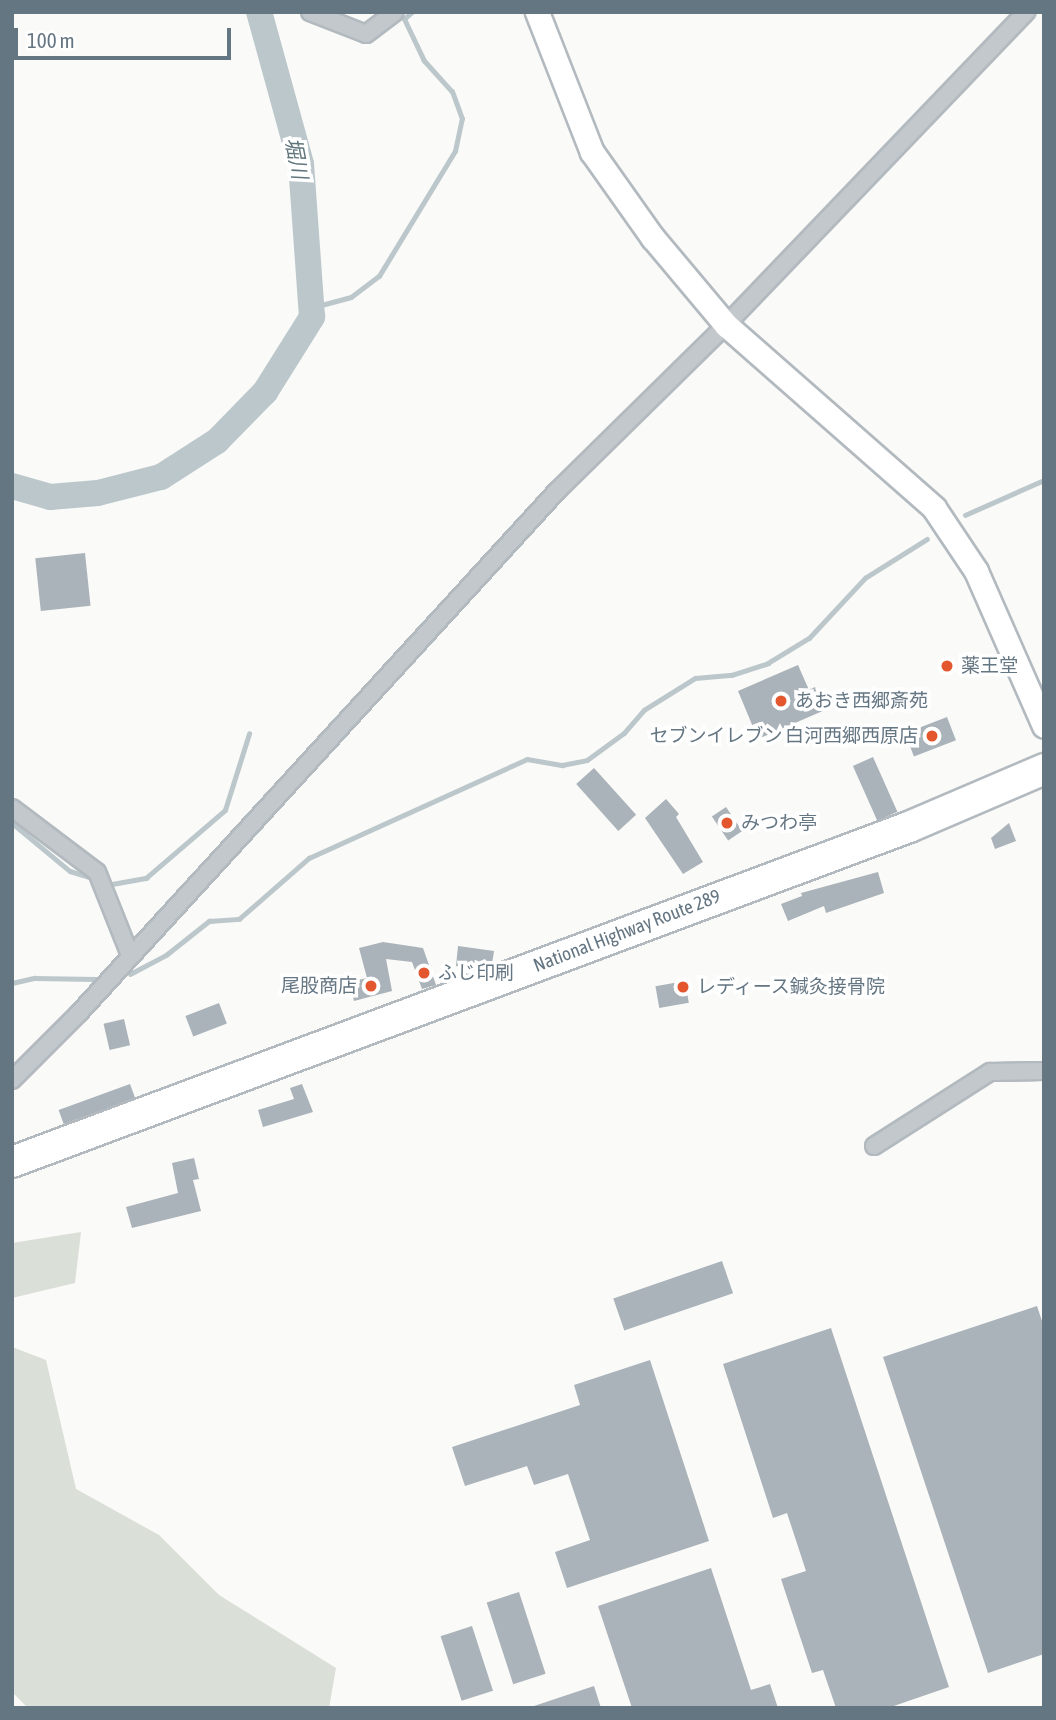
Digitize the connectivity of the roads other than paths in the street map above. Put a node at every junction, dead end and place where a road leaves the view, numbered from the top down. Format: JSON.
{"nodes":[{"id":1,"x":310,"y":12,"type":"edge"},
{"id":2,"x":395,"y":12,"type":"edge"},
{"id":3,"x":537,"y":12,"type":"edge"},
{"id":4,"x":1026,"y":12,"type":"edge"},
{"id":5,"x":726,"y":325,"type":"junction"},
{"id":6,"x":1044,"y":726,"type":"edge"},
{"id":7,"x":1044,"y":769,"type":"edge"},
{"id":8,"x":12,"y":808,"type":"edge"},
{"id":9,"x":130,"y":955,"type":"junction"},
{"id":10,"x":1044,"y":1071,"type":"edge"},
{"id":11,"x":12,"y":1080,"type":"edge"},
{"id":12,"x":874,"y":1146,"type":"dead end"},
{"id":13,"x":12,"y":1163,"type":"edge"}],
"edges":[{"from":1,"to":2,"type":"street"},
{"from":3,"to":5,"type":"street"},
{"from":4,"to":5,"type":"street"},
{"from":5,"to":6,"type":"street"},
{"from":5,"to":9,"type":"street"},
{"from":7,"to":13,"type":"highway","name":"National Highway Route 289"},
{"from":8,"to":9,"type":"street"},
{"from":9,"to":11,"type":"street"},
{"from":10,"to":12,"type":"street"}]}
